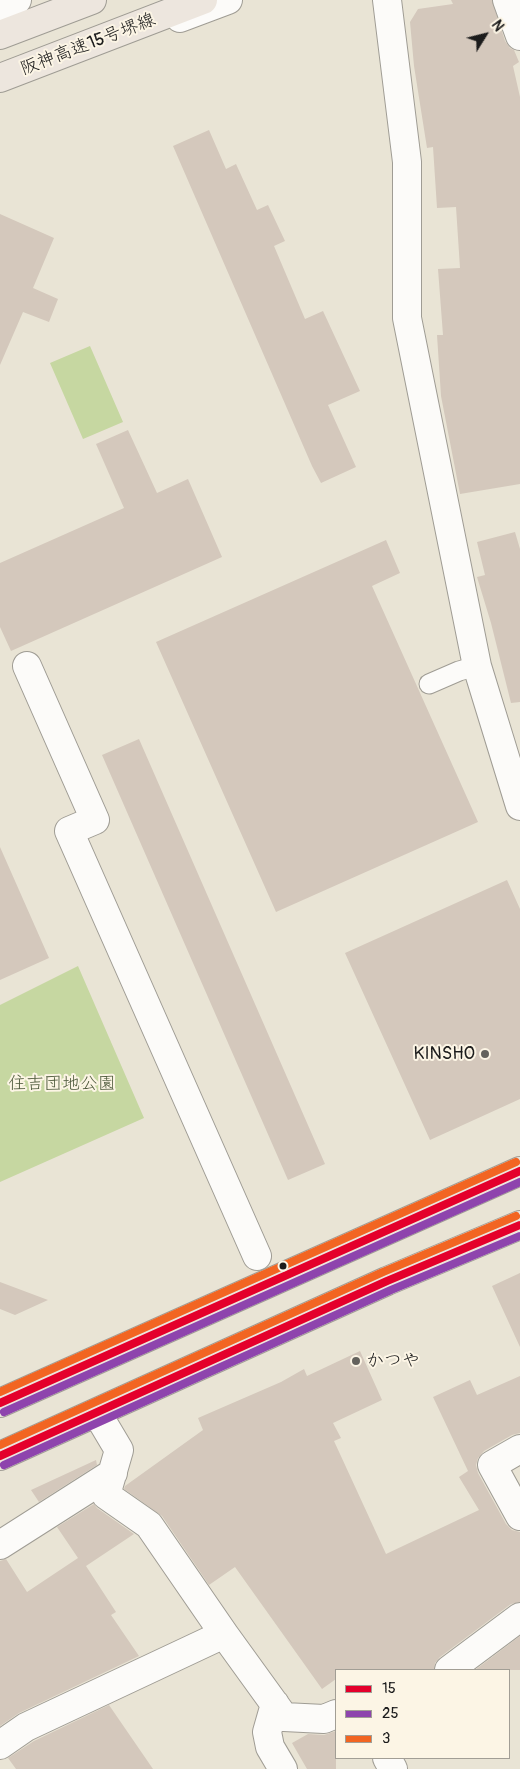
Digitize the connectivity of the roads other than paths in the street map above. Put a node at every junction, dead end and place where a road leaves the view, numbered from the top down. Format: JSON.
{"nodes":[{"id":1,"x":17,"y":0,"type":"edge"},
{"id":2,"x":92,"y":0,"type":"edge"},
{"id":3,"x":203,"y":0,"type":"edge"},
{"id":4,"x":228,"y":0,"type":"edge"},
{"id":5,"x":507,"y":0,"type":"edge"},
{"id":6,"x":394,"y":3,"type":"edge"},
{"id":7,"x":0,"y":6,"type":"edge"},
{"id":8,"x":0,"y":35,"type":"edge"},
{"id":9,"x":520,"y":36,"type":"edge"},
{"id":10,"x":0,"y":78,"type":"edge"},
{"id":11,"x":0,"y":88,"type":"edge"},
{"id":12,"x":27,"y":666,"type":"dead end"},
{"id":13,"x":477,"y":666,"type":"junction"},
{"id":14,"x":429,"y":684,"type":"dead end"},
{"id":15,"x":520,"y":806,"type":"edge"},
{"id":16,"x":520,"y":1172,"type":"edge"},
{"id":17,"x":520,"y":1225,"type":"edge"},
{"id":18,"x":257,"y":1256,"type":"dead end"},
{"id":19,"x":0,"y":1403,"type":"edge"},
{"id":20,"x":97,"y":1412,"type":"junction"},
{"id":21,"x":520,"y":1449,"type":"edge"},
{"id":22,"x":0,"y":1456,"type":"edge"},
{"id":23,"x":113,"y":1473,"type":"junction"},
{"id":24,"x":520,"y":1516,"type":"edge"},
{"id":25,"x":0,"y":1544,"type":"edge"},
{"id":26,"x":520,"y":1617,"type":"edge"},
{"id":27,"x":224,"y":1634,"type":"junction"},
{"id":28,"x":450,"y":1669,"type":"edge"},
{"id":29,"x":275,"y":1704,"type":"junction"},
{"id":30,"x":335,"y":1714,"type":"edge"},
{"id":31,"x":0,"y":1745,"type":"edge"},
{"id":32,"x":282,"y":1769,"type":"edge"}],
"edges":[{"from":1,"to":7,"type":"street"},
{"from":2,"to":8,"type":"highway"},
{"from":3,"to":10,"type":"highway","name":"阪神高速15号堺線"},
{"from":4,"to":11,"type":"street"},
{"from":5,"to":9,"type":"street"},
{"from":6,"to":13,"type":"street"},
{"from":12,"to":18,"type":"street"},
{"from":13,"to":14,"type":"lane"},
{"from":13,"to":15,"type":"street"},
{"from":16,"to":19,"type":"highway"},
{"from":17,"to":20,"type":"highway"},
{"from":20,"to":22,"type":"highway"},
{"from":20,"to":23,"type":"street"},
{"from":21,"to":24,"type":"street"},
{"from":23,"to":25,"type":"street"},
{"from":23,"to":27,"type":"street"},
{"from":26,"to":28,"type":"street"},
{"from":27,"to":29,"type":"street"},
{"from":27,"to":31,"type":"street"},
{"from":29,"to":30,"type":"street"},
{"from":29,"to":32,"type":"street"}]}
